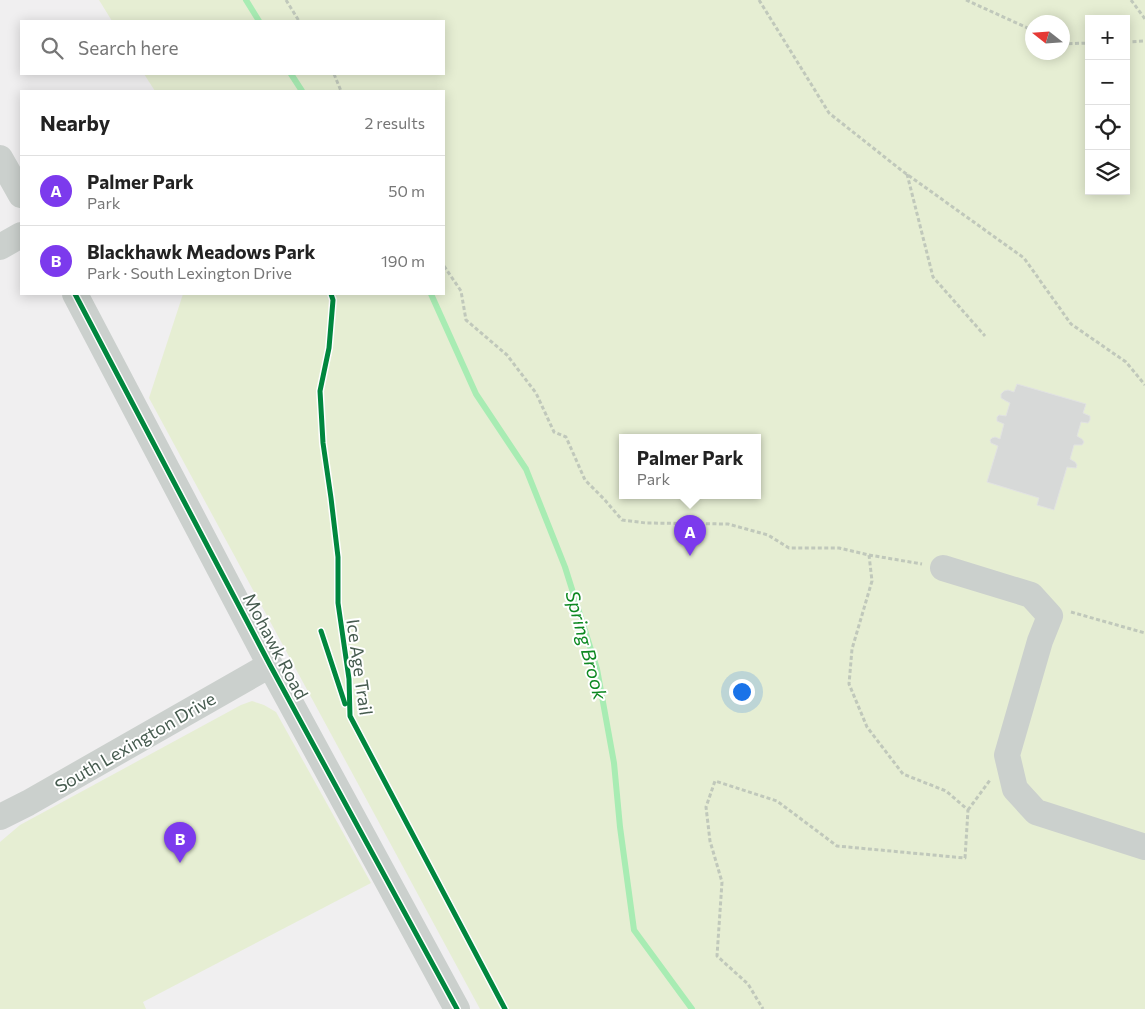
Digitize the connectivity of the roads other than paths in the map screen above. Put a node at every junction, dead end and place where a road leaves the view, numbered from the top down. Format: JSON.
{"nodes":[{"id":1,"x":0,"y":158,"type":"edge"},
{"id":2,"x":20,"y":192,"type":"edge"},
{"id":3,"x":20,"y":236,"type":"edge"},
{"id":4,"x":0,"y":247,"type":"edge"},
{"id":5,"x":76,"y":295,"type":"edge"},
{"id":6,"x":943,"y":568,"type":"road end"},
{"id":7,"x":270,"y":665,"type":"junction"},
{"id":8,"x":0,"y":817,"type":"edge"},
{"id":9,"x":1145,"y":847,"type":"edge"},
{"id":10,"x":457,"y":1009,"type":"edge"}],
"edges":[{"from":1,"to":2,"type":"street"},
{"from":3,"to":4,"type":"street"},
{"from":5,"to":7,"type":"street","name":"Mohawk Road"},
{"from":6,"to":9,"type":"street"},
{"from":7,"to":8,"type":"street","name":"South Lexington Drive"},
{"from":7,"to":10,"type":"street","name":"Mohawk Road"}]}
